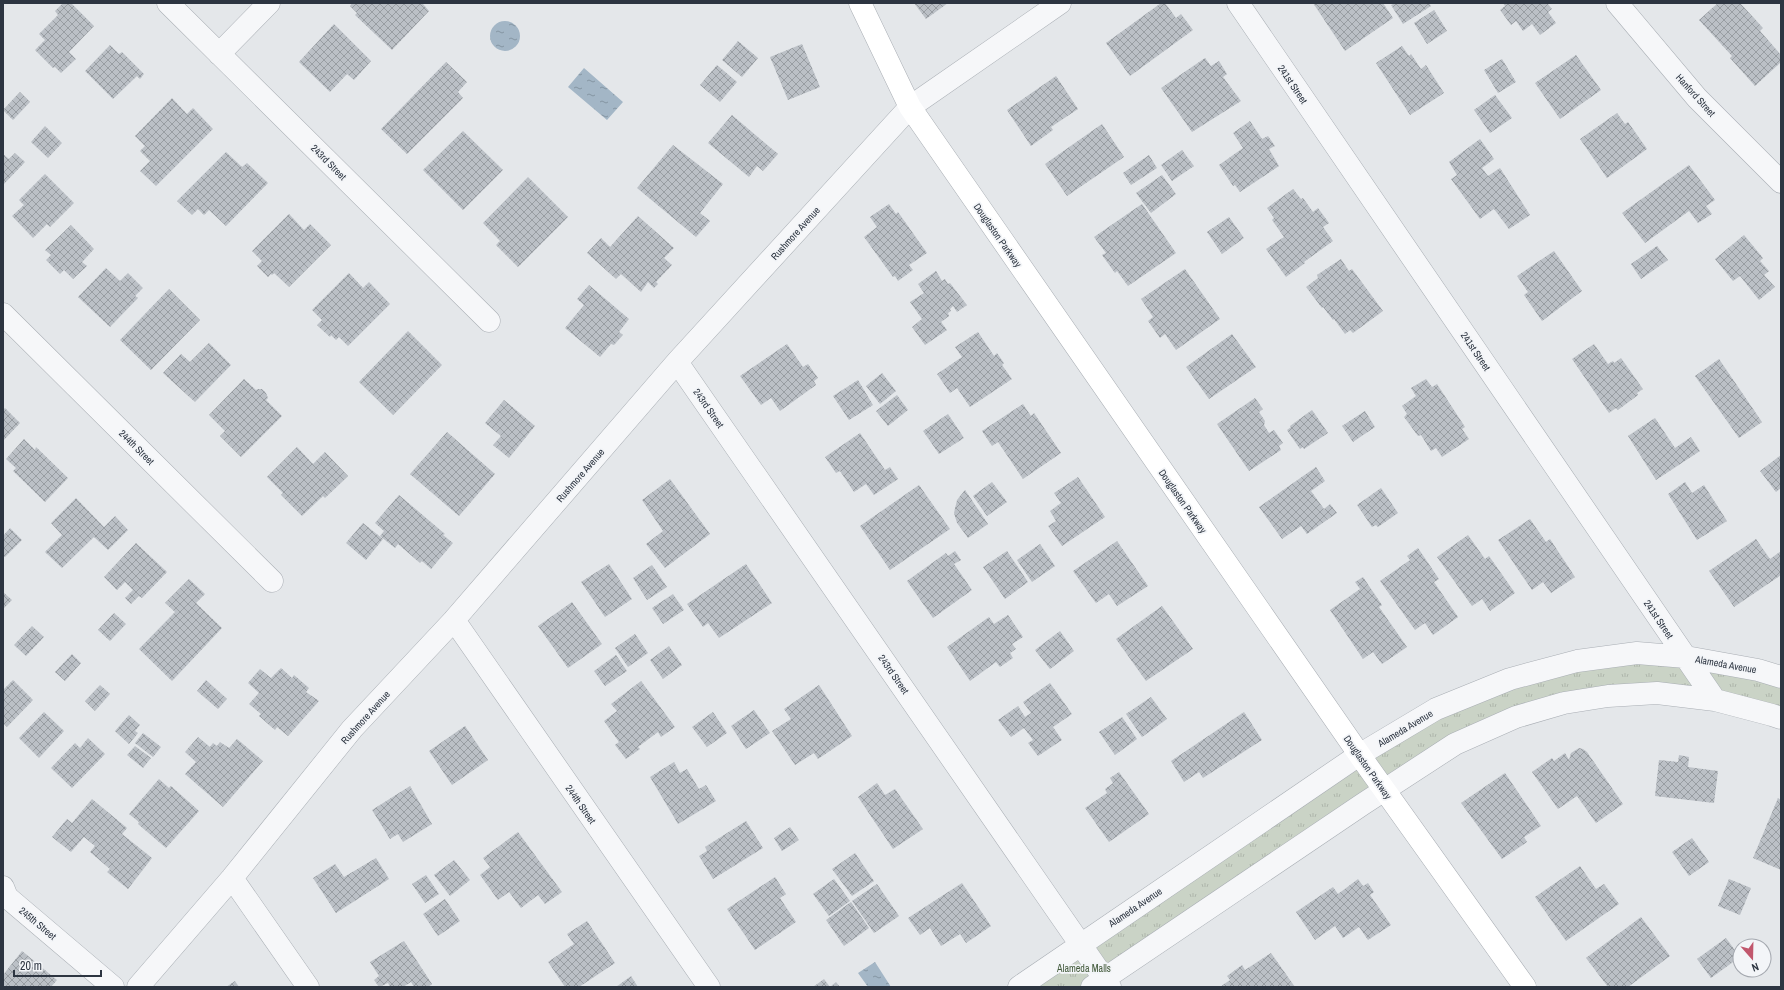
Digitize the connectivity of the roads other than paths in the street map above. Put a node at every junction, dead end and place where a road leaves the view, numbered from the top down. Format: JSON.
{"nodes":[{"id":1,"x":168,"y":3,"type":"edge"},
{"id":2,"x":269,"y":3,"type":"edge"},
{"id":3,"x":860,"y":3,"type":"edge"},
{"id":4,"x":1060,"y":3,"type":"edge"},
{"id":5,"x":1238,"y":3,"type":"edge"},
{"id":6,"x":1617,"y":3,"type":"edge"},
{"id":7,"x":219,"y":54,"type":"junction"},
{"id":8,"x":910,"y":107,"type":"junction"},
{"id":9,"x":1781,"y":182,"type":"edge"},
{"id":10,"x":3,"y":314,"type":"edge"},
{"id":11,"x":489,"y":321,"type":"dead end"},
{"id":12,"x":677,"y":362,"type":"junction"},
{"id":13,"x":272,"y":581,"type":"dead end"},
{"id":14,"x":454,"y":620,"type":"junction"},
{"id":15,"x":1686,"y":657,"type":"junction"},
{"id":16,"x":1781,"y":677,"type":"edge"},
{"id":17,"x":1715,"y":700,"type":"junction"},
{"id":18,"x":1781,"y":718,"type":"edge"},
{"id":19,"x":1360,"y":755,"type":"junction"},
{"id":20,"x":1384,"y":790,"type":"junction"},
{"id":21,"x":232,"y":878,"type":"junction"},
{"id":22,"x":3,"y":887,"type":"edge"},
{"id":23,"x":1085,"y":952,"type":"junction"},
{"id":24,"x":1102,"y":984,"type":"edge"},
{"id":25,"x":113,"y":987,"type":"edge"},
{"id":26,"x":138,"y":987,"type":"edge"},
{"id":27,"x":308,"y":987,"type":"edge"},
{"id":28,"x":709,"y":987,"type":"edge"},
{"id":29,"x":1019,"y":987,"type":"edge"},
{"id":30,"x":1525,"y":987,"type":"edge"}],
"edges":[{"from":1,"to":7,"type":"street","name":"243rd Street"},
{"from":2,"to":7,"type":"street"},
{"from":3,"to":8,"type":"main road","name":"Douglaston Parkway"},
{"from":4,"to":8,"type":"street","name":"Rushmore Avenue"},
{"from":5,"to":15,"type":"street","name":"241st Street"},
{"from":6,"to":9,"type":"street","name":"Hanford Street"},
{"from":7,"to":11,"type":"street","name":"243rd Street"},
{"from":8,"to":12,"type":"street","name":"Rushmore Avenue"},
{"from":8,"to":19,"type":"main road","name":"Douglaston Parkway"},
{"from":10,"to":13,"type":"street","name":"244th Street"},
{"from":12,"to":14,"type":"street","name":"Rushmore Avenue"},
{"from":12,"to":23,"type":"street","name":"243rd Street"},
{"from":14,"to":21,"type":"street","name":"Rushmore Avenue"},
{"from":14,"to":28,"type":"street","name":"244th Street"},
{"from":15,"to":16,"type":"street","name":"Alameda Avenue"},
{"from":15,"to":17,"type":"street","name":"241st Street"},
{"from":15,"to":19,"type":"street","name":"Alameda Avenue"},
{"from":17,"to":18,"type":"street"},
{"from":17,"to":20,"type":"street"},
{"from":19,"to":20,"type":"main road","name":"Douglaston Parkway"},
{"from":19,"to":23,"type":"street","name":"Alameda Avenue"},
{"from":20,"to":24,"type":"street"},
{"from":20,"to":30,"type":"main road","name":"Douglaston Parkway"},
{"from":21,"to":26,"type":"street","name":"Rushmore Avenue"},
{"from":21,"to":27,"type":"street"},
{"from":22,"to":25,"type":"street","name":"245th Street"},
{"from":23,"to":24,"type":"street","name":"243rd Street"},
{"from":23,"to":29,"type":"street","name":"Alameda Avenue"}]}
